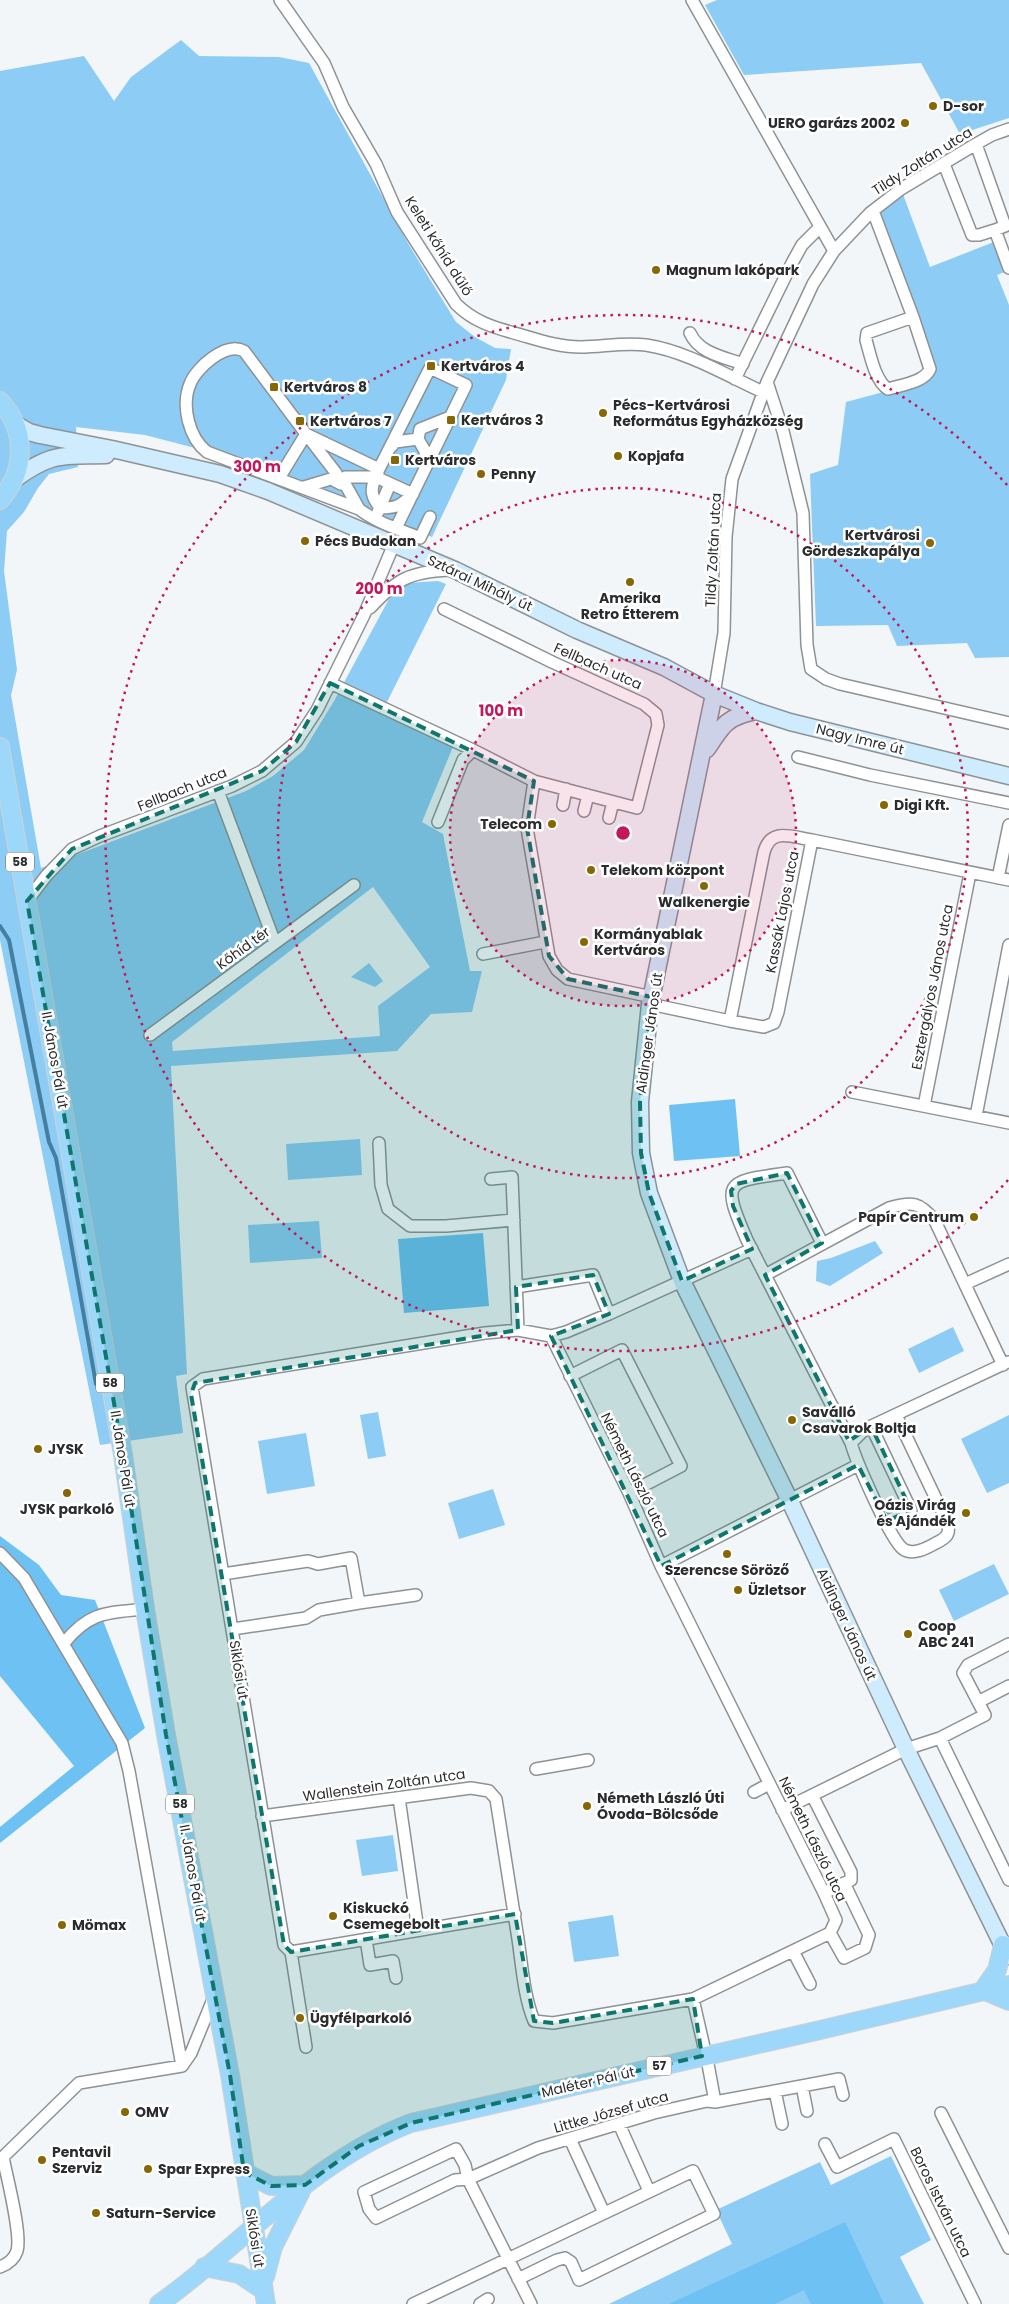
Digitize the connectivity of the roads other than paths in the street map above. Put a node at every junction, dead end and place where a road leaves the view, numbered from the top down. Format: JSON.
{"nodes":[{"id":1,"x":280,"y":0,"type":"edge"},
{"id":2,"x":692,"y":0,"type":"edge"},
{"id":3,"x":1009,"y":129,"type":"edge"},
{"id":4,"x":976,"y":144,"type":"junction"},
{"id":5,"x":944,"y":164,"type":"junction"},
{"id":6,"x":873,"y":211,"type":"junction"},
{"id":7,"x":820,"y":226,"type":"junction"},
{"id":8,"x":995,"y":230,"type":"junction"},
{"id":9,"x":834,"y":251,"type":"junction"},
{"id":10,"x":1009,"y":268,"type":"edge"},
{"id":11,"x":913,"y":317,"type":"junction"},
{"id":12,"x":690,"y":333,"type":"dead end"},
{"id":13,"x":743,"y":364,"type":"junction"},
{"id":14,"x":735,"y":379,"type":"junction"},
{"id":15,"x":765,"y":387,"type":"junction"},
{"id":16,"x":0,"y":401,"type":"edge"},
{"id":17,"x":412,"y":407,"type":"junction"},
{"id":18,"x":450,"y":417,"type":"junction"},
{"id":19,"x":16,"y":424,"type":"junction"},
{"id":20,"x":306,"y":434,"type":"junction"},
{"id":21,"x":419,"y":434,"type":"junction"},
{"id":22,"x":395,"y":442,"type":"junction"},
{"id":23,"x":125,"y":454,"type":"junction"},
{"id":24,"x":366,"y":462,"type":"junction"},
{"id":25,"x":427,"y":465,"type":"junction"},
{"id":26,"x":378,"y":473,"type":"junction"},
{"id":27,"x":279,"y":478,"type":"junction"},
{"id":28,"x":15,"y":479,"type":"junction"},
{"id":29,"x":339,"y":479,"type":"junction"},
{"id":30,"x":390,"y":484,"type":"junction"},
{"id":31,"x":304,"y":487,"type":"junction"},
{"id":32,"x":413,"y":494,"type":"junction"},
{"id":33,"x":334,"y":499,"type":"junction"},
{"id":34,"x":0,"y":500,"type":"edge"},
{"id":35,"x":380,"y":507,"type":"junction"},
{"id":36,"x":359,"y":509,"type":"junction"},
{"id":37,"x":430,"y":517,"type":"dead end"},
{"id":38,"x":374,"y":520,"type":"junction"},
{"id":39,"x":395,"y":536,"type":"junction"},
{"id":40,"x":455,"y":570,"type":"junction"},
{"id":41,"x":444,"y":609,"type":"dead end"},
{"id":42,"x":364,"y":614,"type":"junction"},
{"id":43,"x":330,"y":683,"type":"junction"},
{"id":44,"x":714,"y":694,"type":"junction"},
{"id":45,"x":756,"y":711,"type":"junction"},
{"id":46,"x":1009,"y":723,"type":"edge"},
{"id":47,"x":0,"y":747,"type":"edge"},
{"id":48,"x":473,"y":750,"type":"junction"},
{"id":49,"x":702,"y":757,"type":"junction"},
{"id":50,"x":798,"y":757,"type":"dead end"},
{"id":51,"x":1009,"y":776,"type":"edge"},
{"id":52,"x":534,"y":781,"type":"junction"},
{"id":53,"x":566,"y":790,"type":"junction"},
{"id":54,"x":218,"y":791,"type":"junction"},
{"id":55,"x":588,"y":795,"type":"junction"},
{"id":56,"x":614,"y":802,"type":"junction"},
{"id":57,"x":1009,"y":803,"type":"edge"},
{"id":58,"x":563,"y":805,"type":"dead end"},
{"id":59,"x":584,"y":811,"type":"dead end"},
{"id":60,"x":609,"y":818,"type":"dead end"},
{"id":61,"x":438,"y":822,"type":"dead end"},
{"id":62,"x":1009,"y":825,"type":"edge"},
{"id":63,"x":812,"y":840,"type":"junction"},
{"id":64,"x":970,"y":873,"type":"junction"},
{"id":65,"x":1004,"y":879,"type":"edge"},
{"id":66,"x":354,"y":885,"type":"dead end"},
{"id":67,"x":27,"y":901,"type":"junction"},
{"id":68,"x":545,"y":942,"type":"junction"},
{"id":69,"x":275,"y":943,"type":"junction"},
{"id":70,"x":1009,"y":945,"type":"edge"},
{"id":71,"x":483,"y":954,"type":"dead end"},
{"id":72,"x":651,"y":1000,"type":"junction"},
{"id":73,"x":730,"y":1021,"type":"junction"},
{"id":74,"x":150,"y":1035,"type":"dead end"},
{"id":75,"x":852,"y":1092,"type":"dead end"},
{"id":76,"x":924,"y":1106,"type":"junction"},
{"id":77,"x":976,"y":1116,"type":"junction"},
{"id":78,"x":1009,"y":1123,"type":"edge"},
{"id":79,"x":379,"y":1143,"type":"dead end"},
{"id":80,"x":491,"y":1179,"type":"dead end"},
{"id":81,"x":514,"y":1220,"type":"junction"},
{"id":82,"x":822,"y":1244,"type":"junction"},
{"id":83,"x":752,"y":1249,"type":"junction"},
{"id":84,"x":1009,"y":1264,"type":"edge"},
{"id":85,"x":765,"y":1275,"type":"junction"},
{"id":86,"x":682,"y":1281,"type":"junction"},
{"id":87,"x":965,"y":1284,"type":"junction"},
{"id":88,"x":516,"y":1287,"type":"junction"},
{"id":89,"x":609,"y":1314,"type":"junction"},
{"id":90,"x":518,"y":1330,"type":"junction"},
{"id":91,"x":551,"y":1336,"type":"junction"},
{"id":92,"x":1006,"y":1363,"type":"edge"},
{"id":93,"x":570,"y":1376,"type":"junction"},
{"id":94,"x":896,"y":1415,"type":"junction"},
{"id":95,"x":871,"y":1426,"type":"junction"},
{"id":96,"x":850,"y":1443,"type":"junction"},
{"id":97,"x":858,"y":1465,"type":"junction"},
{"id":98,"x":629,"y":1493,"type":"junction"},
{"id":99,"x":789,"y":1499,"type":"junction"},
{"id":100,"x":887,"y":1521,"type":"junction"},
{"id":101,"x":0,"y":1553,"type":"edge"},
{"id":102,"x":661,"y":1566,"type":"junction"},
{"id":103,"x":223,"y":1574,"type":"junction"},
{"id":104,"x":416,"y":1595,"type":"dead end"},
{"id":105,"x":359,"y":1603,"type":"junction"},
{"id":106,"x":145,"y":1609,"type":"junction"},
{"id":107,"x":233,"y":1629,"type":"junction"},
{"id":108,"x":64,"y":1642,"type":"junction"},
{"id":109,"x":1009,"y":1644,"type":"edge"},
{"id":110,"x":1009,"y":1686,"type":"edge"},
{"id":111,"x":978,"y":1702,"type":"junction"},
{"id":112,"x":940,"y":1738,"type":"junction"},
{"id":113,"x":906,"y":1749,"type":"junction"},
{"id":114,"x":588,"y":1760,"type":"dead end"},
{"id":115,"x":536,"y":1769,"type":"dead end"},
{"id":116,"x":769,"y":1784,"type":"junction"},
{"id":117,"x":754,"y":1792,"type":"dead end"},
{"id":118,"x":812,"y":1795,"type":"junction"},
{"id":119,"x":400,"y":1798,"type":"junction"},
{"id":120,"x":782,"y":1810,"type":"junction"},
{"id":121,"x":262,"y":1816,"type":"junction"},
{"id":122,"x":1009,"y":1880,"type":"edge"},
{"id":123,"x":844,"y":1883,"type":"junction"},
{"id":124,"x":824,"y":1893,"type":"junction"},
{"id":125,"x":515,"y":1914,"type":"junction"},
{"id":126,"x":418,"y":1930,"type":"junction"},
{"id":127,"x":830,"y":1933,"type":"junction"},
{"id":128,"x":366,"y":1939,"type":"junction"},
{"id":129,"x":293,"y":1951,"type":"junction"},
{"id":130,"x":793,"y":1951,"type":"junction"},
{"id":131,"x":1007,"y":1951,"type":"edge"},
{"id":132,"x":396,"y":1978,"type":"dead end"},
{"id":133,"x":810,"y":1984,"type":"dead end"},
{"id":134,"x":1009,"y":1984,"type":"edge"},
{"id":135,"x":983,"y":1990,"type":"junction"},
{"id":136,"x":214,"y":1996,"type":"junction"},
{"id":137,"x":694,"y":1999,"type":"junction"},
{"id":138,"x":1009,"y":2001,"type":"edge"},
{"id":139,"x":306,"y":2048,"type":"dead end"},
{"id":140,"x":702,"y":2056,"type":"junction"},
{"id":141,"x":182,"y":2066,"type":"junction"},
{"id":142,"x":802,"y":2086,"type":"junction"},
{"id":143,"x":776,"y":2091,"type":"junction"},
{"id":144,"x":843,"y":2095,"type":"dead end"},
{"id":145,"x":715,"y":2102,"type":"junction"},
{"id":146,"x":807,"y":2111,"type":"dead end"},
{"id":147,"x":941,"y":2113,"type":"dead end"},
{"id":148,"x":619,"y":2124,"type":"junction"},
{"id":149,"x":782,"y":2124,"type":"dead end"},
{"id":150,"x":570,"y":2139,"type":"junction"},
{"id":151,"x":825,"y":2144,"type":"dead end"},
{"id":152,"x":244,"y":2172,"type":"junction"},
{"id":153,"x":468,"y":2179,"type":"junction"},
{"id":154,"x":305,"y":2185,"type":"junction"},
{"id":155,"x":649,"y":2191,"type":"junction"},
{"id":156,"x":604,"y":2212,"type":"junction"},
{"id":157,"x":253,"y":2228,"type":"junction"},
{"id":158,"x":1009,"y":2248,"type":"edge"},
{"id":159,"x":508,"y":2258,"type":"junction"},
{"id":160,"x":0,"y":2267,"type":"edge"},
{"id":161,"x":204,"y":2268,"type":"junction"},
{"id":162,"x":518,"y":2279,"type":"junction"},
{"id":163,"x":264,"y":2297,"type":"edge"},
{"id":164,"x":159,"y":2304,"type":"edge"},
{"id":165,"x":413,"y":2304,"type":"edge"},
{"id":166,"x":531,"y":2304,"type":"edge"},
{"id":167,"x":975,"y":2304,"type":"edge"}],
"edges":[{"from":1,"to":14,"type":"street","name":"Keleti kőhíd dűlő"},
{"from":2,"to":7,"type":"street"},
{"from":3,"to":4,"type":"street","name":"Tildy Zoltán utca"},
{"from":4,"to":5,"type":"street","name":"Tildy Zoltán utca"},
{"from":4,"to":8,"type":"street"},
{"from":5,"to":6,"type":"street","name":"Tildy Zoltán utca"},
{"from":5,"to":8,"type":"street"},
{"from":6,"to":9,"type":"street","name":"Tildy Zoltán utca"},
{"from":6,"to":11,"type":"street"},
{"from":7,"to":9,"type":"street"},
{"from":7,"to":13,"type":"street"},
{"from":8,"to":10,"type":"street"},
{"from":9,"to":15,"type":"street","name":"Tildy Zoltán utca"},
{"from":11,"to":11,"type":"street"},
{"from":12,"to":13,"type":"street"},
{"from":13,"to":14,"type":"street"},
{"from":14,"to":15,"type":"street","name":"Keleti kőhíd dűlő"},
{"from":15,"to":44,"type":"street","name":"Tildy Zoltán utca"},
{"from":15,"to":46,"type":"street"},
{"from":16,"to":19,"type":"main road"},
{"from":17,"to":18,"type":"street","name":"Fellbach utca"},
{"from":17,"to":21,"type":"street"},
{"from":17,"to":22,"type":"street"},
{"from":18,"to":21,"type":"street"},
{"from":18,"to":25,"type":"street","name":"Fellbach utca"},
{"from":19,"to":23,"type":"street","name":"Sztárai Mihály út"},
{"from":19,"to":28,"type":"main road"},
{"from":20,"to":24,"type":"street"},
{"from":20,"to":27,"type":"street"},
{"from":20,"to":27,"type":"street"},
{"from":20,"to":29,"type":"street"},
{"from":21,"to":22,"type":"street"},
{"from":21,"to":25,"type":"street"},
{"from":22,"to":24,"type":"street"},
{"from":22,"to":26,"type":"street"},
{"from":23,"to":28,"type":"street","name":"Sztárai Mihály út"},
{"from":23,"to":39,"type":"street","name":"Sztárai Mihály út"},
{"from":24,"to":26,"type":"street"},
{"from":25,"to":32,"type":"street","name":"Fellbach utca"},
{"from":26,"to":29,"type":"street"},
{"from":26,"to":30,"type":"street"},
{"from":26,"to":35,"type":"street"},
{"from":27,"to":31,"type":"street"},
{"from":28,"to":34,"type":"main road"},
{"from":29,"to":31,"type":"street"},
{"from":29,"to":33,"type":"street"},
{"from":29,"to":36,"type":"street"},
{"from":30,"to":32,"type":"street"},
{"from":30,"to":35,"type":"street"},
{"from":31,"to":33,"type":"street"},
{"from":32,"to":35,"type":"street"},
{"from":32,"to":39,"type":"street","name":"Fellbach utca"},
{"from":33,"to":36,"type":"street"},
{"from":35,"to":38,"type":"street"},
{"from":36,"to":38,"type":"street"},
{"from":37,"to":39,"type":"street"},
{"from":38,"to":39,"type":"street"},
{"from":39,"to":40,"type":"street","name":"Sztárai Mihály út"},
{"from":39,"to":42,"type":"street","name":"Fellbach utca"},
{"from":40,"to":42,"type":"street"},
{"from":40,"to":44,"type":"street","name":"Sztárai Mihály út"},
{"from":41,"to":56,"type":"street","name":"Fellbach utca"},
{"from":42,"to":43,"type":"street","name":"Fellbach utca"},
{"from":43,"to":48,"type":"street","name":"Fellbach utca"},
{"from":43,"to":54,"type":"street","name":"Fellbach utca"},
{"from":44,"to":45,"type":"street","name":"Nagy Imre út"},
{"from":44,"to":49,"type":"street","name":"Aidinger János út"},
{"from":45,"to":49,"type":"street"},
{"from":45,"to":51,"type":"street","name":"Nagy Imre út"},
{"from":47,"to":67,"type":"main road","name":"II. János Pál út","number":"58"},
{"from":48,"to":52,"type":"street","name":"Fellbach utca"},
{"from":48,"to":61,"type":"street"},
{"from":49,"to":72,"type":"street","name":"Aidinger János út"},
{"from":50,"to":57,"type":"street"},
{"from":52,"to":53,"type":"street","name":"Fellbach utca"},
{"from":52,"to":68,"type":"street","name":"Kassák Lajos utca"},
{"from":53,"to":55,"type":"street","name":"Fellbach utca"},
{"from":53,"to":58,"type":"street"},
{"from":54,"to":67,"type":"street","name":"Fellbach utca"},
{"from":54,"to":69,"type":"street"},
{"from":55,"to":56,"type":"street","name":"Fellbach utca"},
{"from":55,"to":59,"type":"street"},
{"from":56,"to":60,"type":"street"},
{"from":62,"to":65,"type":"street"},
{"from":63,"to":64,"type":"street"},
{"from":63,"to":73,"type":"street","name":"Kassák Lajos utca"},
{"from":63,"to":73,"type":"street","name":"Kassák Lajos utca"},
{"from":64,"to":65,"type":"street"},
{"from":64,"to":76,"type":"street","name":"Esztergályos János utca"},
{"from":66,"to":69,"type":"street","name":"Kőhíd tér"},
{"from":67,"to":106,"type":"main road","name":"II. János Pál út","number":"58"},
{"from":68,"to":71,"type":"street"},
{"from":68,"to":72,"type":"street","name":"Kassák Lajos utca"},
{"from":69,"to":74,"type":"street","name":"Kőhíd tér"},
{"from":70,"to":77,"type":"street"},
{"from":72,"to":73,"type":"street","name":"Kassák Lajos utca"},
{"from":72,"to":86,"type":"street","name":"Aidinger János út"},
{"from":75,"to":76,"type":"street"},
{"from":76,"to":77,"type":"street"},
{"from":77,"to":78,"type":"street"},
{"from":79,"to":81,"type":"street"},
{"from":80,"to":81,"type":"street"},
{"from":81,"to":88,"type":"street"},
{"from":82,"to":83,"type":"street"},
{"from":82,"to":85,"type":"street"},
{"from":82,"to":87,"type":"street"},
{"from":83,"to":85,"type":"street"},
{"from":83,"to":86,"type":"street"},
{"from":84,"to":87,"type":"street"},
{"from":85,"to":96,"type":"street"},
{"from":86,"to":89,"type":"street"},
{"from":86,"to":99,"type":"street","name":"Aidinger János út"},
{"from":87,"to":92,"type":"street"},
{"from":88,"to":89,"type":"street"},
{"from":88,"to":90,"type":"street"},
{"from":89,"to":91,"type":"street"},
{"from":90,"to":91,"type":"street"},
{"from":90,"to":103,"type":"street","name":"Siklósi út"},
{"from":91,"to":93,"type":"street","name":"Németh László utca"},
{"from":92,"to":94,"type":"street"},
{"from":93,"to":98,"type":"street","name":"Németh László utca"},
{"from":93,"to":98,"type":"street"},
{"from":94,"to":95,"type":"street"},
{"from":94,"to":100,"type":"street"},
{"from":95,"to":96,"type":"street"},
{"from":95,"to":100,"type":"street"},
{"from":96,"to":97,"type":"street"},
{"from":97,"to":99,"type":"street"},
{"from":97,"to":100,"type":"street"},
{"from":98,"to":102,"type":"street","name":"Németh László utca"},
{"from":99,"to":102,"type":"street"},
{"from":99,"to":113,"type":"street","name":"Aidinger János út"},
{"from":101,"to":108,"type":"street"},
{"from":102,"to":116,"type":"street","name":"Németh László utca"},
{"from":103,"to":105,"type":"street"},
{"from":103,"to":107,"type":"street","name":"Siklósi út"},
{"from":104,"to":105,"type":"street"},
{"from":105,"to":107,"type":"street"},
{"from":106,"to":108,"type":"street"},
{"from":106,"to":136,"type":"main road","name":"II. János Pál út","number":"58"},
{"from":107,"to":121,"type":"street","name":"Siklósi út"},
{"from":108,"to":141,"type":"street"},
{"from":109,"to":111,"type":"street"},
{"from":110,"to":111,"type":"street"},
{"from":111,"to":112,"type":"street"},
{"from":112,"to":113,"type":"street"},
{"from":112,"to":122,"type":"street"},
{"from":113,"to":118,"type":"street"},
{"from":113,"to":131,"type":"street","name":"Aidinger János út"},
{"from":114,"to":115,"type":"street"},
{"from":116,"to":117,"type":"street"},
{"from":116,"to":120,"type":"street","name":"Németh László utca"},
{"from":118,"to":120,"type":"street"},
{"from":118,"to":123,"type":"street"},
{"from":119,"to":121,"type":"street","name":"Wallenstein Zoltán utca"},
{"from":119,"to":125,"type":"street","name":"Wallenstein Zoltán utca"},
{"from":119,"to":126,"type":"street"},
{"from":120,"to":124,"type":"street","name":"Németh László utca"},
{"from":121,"to":129,"type":"street","name":"Siklósi út"},
{"from":123,"to":124,"type":"street"},
{"from":123,"to":127,"type":"street"},
{"from":124,"to":127,"type":"street","name":"Németh László utca"},
{"from":125,"to":126,"type":"street"},
{"from":125,"to":137,"type":"street","name":"Wallenstein Zoltán utca"},
{"from":126,"to":128,"type":"street"},
{"from":127,"to":130,"type":"street"},
{"from":128,"to":129,"type":"street"},
{"from":128,"to":132,"type":"street"},
{"from":129,"to":139,"type":"street","name":"Siklósi út"},
{"from":130,"to":133,"type":"street"},
{"from":130,"to":137,"type":"street"},
{"from":131,"to":135,"type":"main road"},
{"from":134,"to":135,"type":"main road","name":"Maléter Pál út","number":"57"},
{"from":135,"to":138,"type":"main road"},
{"from":135,"to":140,"type":"main road","name":"Maléter Pál út","number":"57"},
{"from":136,"to":141,"type":"street"},
{"from":136,"to":152,"type":"main road","name":"II. János Pál út","number":"58"},
{"from":137,"to":140,"type":"street"},
{"from":140,"to":145,"type":"street"},
{"from":140,"to":154,"type":"main road","name":"Maléter Pál út","number":"57"},
{"from":141,"to":160,"type":"street"},
{"from":142,"to":143,"type":"street","name":"Littke József utca"},
{"from":142,"to":144,"type":"street","name":"Littke József utca"},
{"from":142,"to":146,"type":"street"},
{"from":143,"to":145,"type":"street","name":"Littke József utca"},
{"from":143,"to":149,"type":"street"},
{"from":145,"to":148,"type":"street","name":"Littke József utca"},
{"from":147,"to":158,"type":"street"},
{"from":148,"to":150,"type":"street","name":"Littke József utca"},
{"from":148,"to":155,"type":"street"},
{"from":150,"to":153,"type":"street","name":"Littke József utca"},
{"from":150,"to":156,"type":"street"},
{"from":151,"to":167,"type":"street","name":"Boros István utca"},
{"from":152,"to":154,"type":"main road"},
{"from":152,"to":157,"type":"main road","name":"Siklósi út","number":"58"},
{"from":153,"to":153,"type":"street","name":"Littke József utca"},
{"from":153,"to":159,"type":"street"},
{"from":154,"to":157,"type":"main road","name":"Maléter Pál út","number":"57"},
{"from":154,"to":163,"type":"main road"},
{"from":155,"to":156,"type":"street"},
{"from":155,"to":162,"type":"street"},
{"from":156,"to":159,"type":"street"},
{"from":157,"to":161,"type":"main road","number":"57"},
{"from":157,"to":163,"type":"main road","name":"Siklósi út","number":"58"},
{"from":159,"to":162,"type":"street"},
{"from":159,"to":165,"type":"street"},
{"from":161,"to":163,"type":"main road"},
{"from":161,"to":164,"type":"main road","number":"57"},
{"from":162,"to":166,"type":"street"}]}
